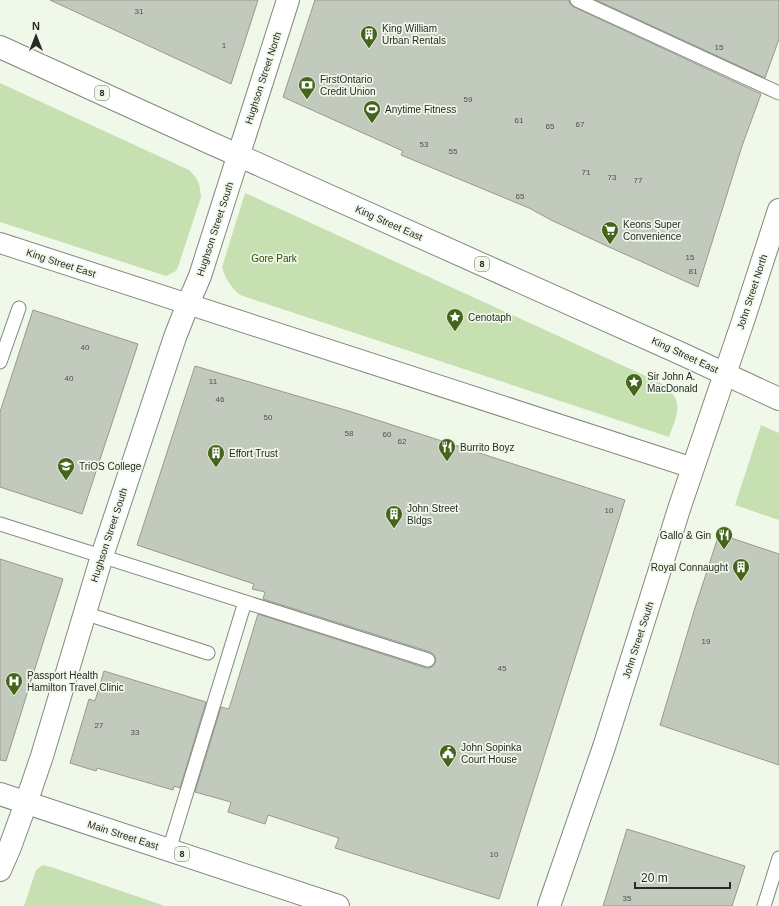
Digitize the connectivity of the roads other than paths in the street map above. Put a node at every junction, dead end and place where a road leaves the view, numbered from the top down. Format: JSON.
{"nodes":[{"id":1,"x":288,"y":0,"type":"edge"},
{"id":2,"x":577,"y":0,"type":"edge"},
{"id":3,"x":0,"y":46,"type":"edge"},
{"id":4,"x":779,"y":93,"type":"edge"},
{"id":5,"x":238,"y":155,"type":"junction"},
{"id":6,"x":779,"y":210,"type":"edge"},
{"id":7,"x":0,"y":243,"type":"edge"},
{"id":8,"x":188,"y":304,"type":"junction"},
{"id":9,"x":20,"y":308,"type":"dead end"},
{"id":10,"x":0,"y":362,"type":"edge"},
{"id":11,"x":725,"y":374,"type":"junction"},
{"id":12,"x":779,"y":399,"type":"edge"},
{"id":13,"x":693,"y":468,"type":"junction"},
{"id":14,"x":0,"y":524,"type":"edge"},
{"id":15,"x":102,"y":556,"type":"junction"},
{"id":16,"x":245,"y":602,"type":"junction"},
{"id":17,"x":84,"y":613,"type":"junction"},
{"id":18,"x":208,"y":653,"type":"dead end"},
{"id":19,"x":428,"y":660,"type":"dead end"},
{"id":20,"x":0,"y":794,"type":"edge"},
{"id":21,"x":26,"y":803,"type":"junction"},
{"id":22,"x":169,"y":850,"type":"junction"},
{"id":23,"x":779,"y":858,"type":"edge"},
{"id":24,"x":0,"y":870,"type":"edge"},
{"id":25,"x":338,"y":906,"type":"edge"},
{"id":26,"x":549,"y":906,"type":"edge"},
{"id":27,"x":764,"y":906,"type":"edge"}],
"edges":[{"from":1,"to":5,"type":"main road","name":"Hughson Street North"},
{"from":2,"to":4,"type":"lane"},
{"from":3,"to":5,"type":"main road","name":"King Street East","number":"8"},
{"from":5,"to":8,"type":"main road","name":"Hughson Street South"},
{"from":5,"to":11,"type":"main road","name":"King Street East","number":"8"},
{"from":6,"to":11,"type":"main road","name":"John Street North"},
{"from":7,"to":8,"type":"street","name":"King Street East"},
{"from":8,"to":13,"type":"street","name":"King Street East"},
{"from":8,"to":15,"type":"main road","name":"Hughson Street South"},
{"from":9,"to":10,"type":"lane"},
{"from":11,"to":12,"type":"main road","name":"King Street East","number":"8"},
{"from":11,"to":13,"type":"main road","name":"John Street South"},
{"from":13,"to":26,"type":"main road","name":"John Street South"},
{"from":14,"to":15,"type":"lane"},
{"from":15,"to":16,"type":"lane"},
{"from":15,"to":17,"type":"main road","name":"Hughson Street South"},
{"from":16,"to":19,"type":"lane"},
{"from":16,"to":22,"type":"lane"},
{"from":17,"to":18,"type":"lane"},
{"from":17,"to":21,"type":"main road","name":"Hughson Street South"},
{"from":20,"to":21,"type":"main road","name":"Main Street East","number":"8"},
{"from":21,"to":22,"type":"main road","name":"Main Street East","number":"8"},
{"from":21,"to":24,"type":"main road","name":"Hughson Street South"},
{"from":22,"to":25,"type":"main road","name":"Main Street East","number":"8"},
{"from":23,"to":27,"type":"lane"}]}
